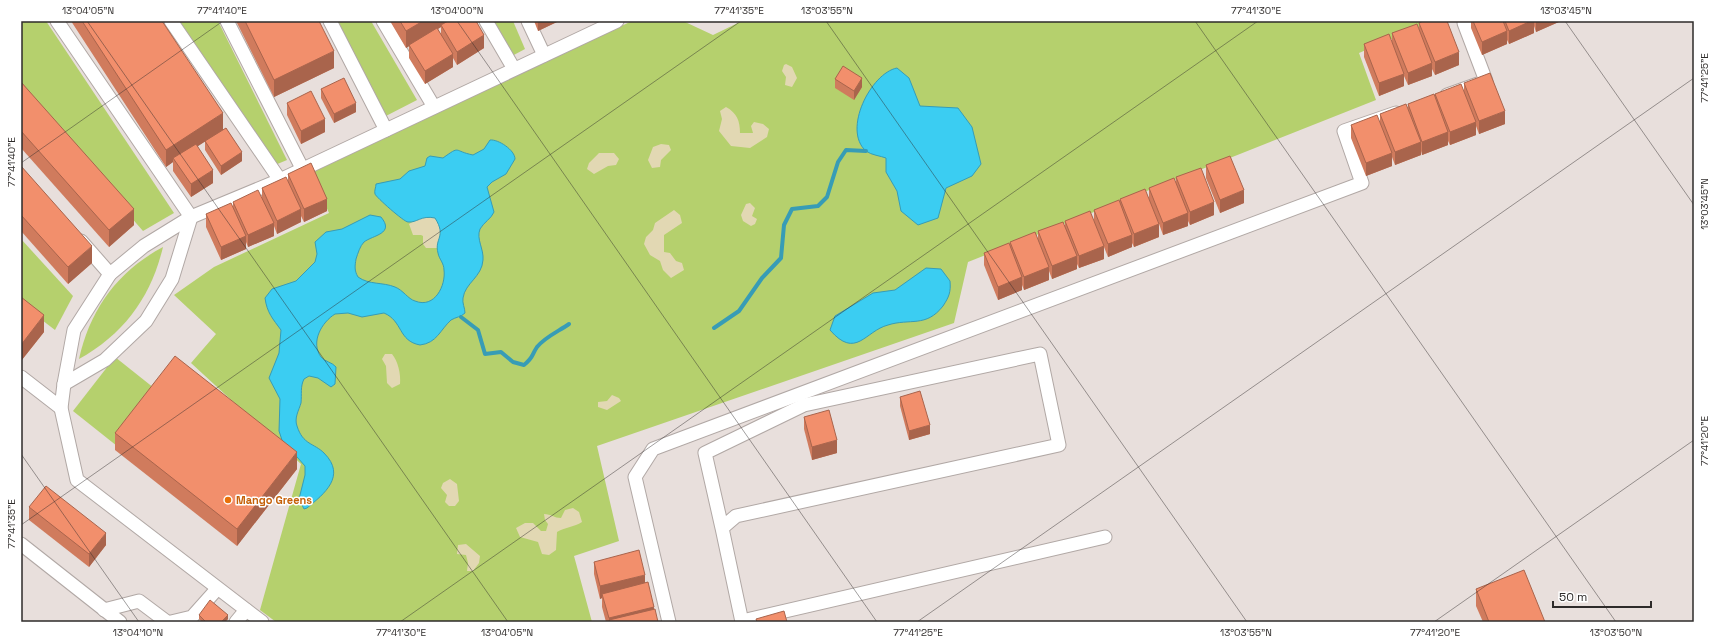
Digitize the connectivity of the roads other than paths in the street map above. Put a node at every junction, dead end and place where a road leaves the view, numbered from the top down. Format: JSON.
{"nodes":[{"id":1,"x":57,"y":21,"type":"edge"},
{"id":2,"x":171,"y":21,"type":"edge"},
{"id":3,"x":226,"y":21,"type":"edge"},
{"id":4,"x":330,"y":21,"type":"edge"},
{"id":5,"x":383,"y":21,"type":"edge"},
{"id":6,"x":486,"y":21,"type":"edge"},
{"id":7,"x":528,"y":21,"type":"edge"},
{"id":8,"x":617,"y":21,"type":"edge"},
{"id":9,"x":1468,"y":21,"type":"edge"},
{"id":10,"x":544,"y":55,"type":"junction"},
{"id":11,"x":514,"y":70,"type":"junction"},
{"id":12,"x":1434,"y":99,"type":"edge"},
{"id":13,"x":434,"y":107,"type":"junction"},
{"id":14,"x":1411,"y":107,"type":"edge"},
{"id":15,"x":386,"y":130,"type":"junction"},
{"id":16,"x":303,"y":170,"type":"junction"},
{"id":17,"x":280,"y":180,"type":"junction"},
{"id":18,"x":191,"y":217,"type":"junction"},
{"id":19,"x":74,"y":233,"type":"edge"},
{"id":20,"x":110,"y":274,"type":"junction"},
{"id":21,"x":21,"y":377,"type":"edge"},
{"id":22,"x":64,"y":384,"type":"junction"},
{"id":23,"x":61,"y":408,"type":"junction"},
{"id":24,"x":722,"y":528,"type":"junction"},
{"id":25,"x":1105,"y":537,"type":"dead end"},
{"id":26,"x":21,"y":544,"type":"edge"},
{"id":27,"x":217,"y":589,"type":"junction"},
{"id":28,"x":104,"y":610,"type":"junction"},
{"id":29,"x":246,"y":610,"type":"junction"},
{"id":30,"x":742,"y":621,"type":"edge"},
{"id":31,"x":120,"y":622,"type":"edge"},
{"id":32,"x":166,"y":622,"type":"edge"},
{"id":33,"x":171,"y":622,"type":"edge"},
{"id":34,"x":236,"y":622,"type":"edge"},
{"id":35,"x":262,"y":622,"type":"edge"},
{"id":36,"x":669,"y":622,"type":"edge"}],
"edges":[{"from":1,"to":18,"type":"street"},
{"from":2,"to":17,"type":"street"},
{"from":3,"to":16,"type":"street"},
{"from":4,"to":15,"type":"street"},
{"from":5,"to":13,"type":"street"},
{"from":6,"to":11,"type":"street"},
{"from":7,"to":10,"type":"street"},
{"from":8,"to":10,"type":"street"},
{"from":9,"to":12,"type":"street"},
{"from":10,"to":11,"type":"street"},
{"from":11,"to":13,"type":"street"},
{"from":13,"to":15,"type":"street"},
{"from":14,"to":36,"type":"street"},
{"from":15,"to":16,"type":"street"},
{"from":16,"to":17,"type":"street"},
{"from":17,"to":18,"type":"street"},
{"from":18,"to":20,"type":"street"},
{"from":18,"to":22,"type":"street"},
{"from":19,"to":20,"type":"street"},
{"from":20,"to":22,"type":"street"},
{"from":21,"to":23,"type":"street"},
{"from":22,"to":23,"type":"street"},
{"from":23,"to":27,"type":"street"},
{"from":24,"to":24,"type":"street"},
{"from":24,"to":30,"type":"street"},
{"from":25,"to":30,"type":"street"},
{"from":26,"to":28,"type":"street"},
{"from":27,"to":29,"type":"street"},
{"from":27,"to":33,"type":"street"},
{"from":28,"to":31,"type":"street"},
{"from":28,"to":32,"type":"street"},
{"from":29,"to":34,"type":"street"},
{"from":29,"to":35,"type":"street"}]}
